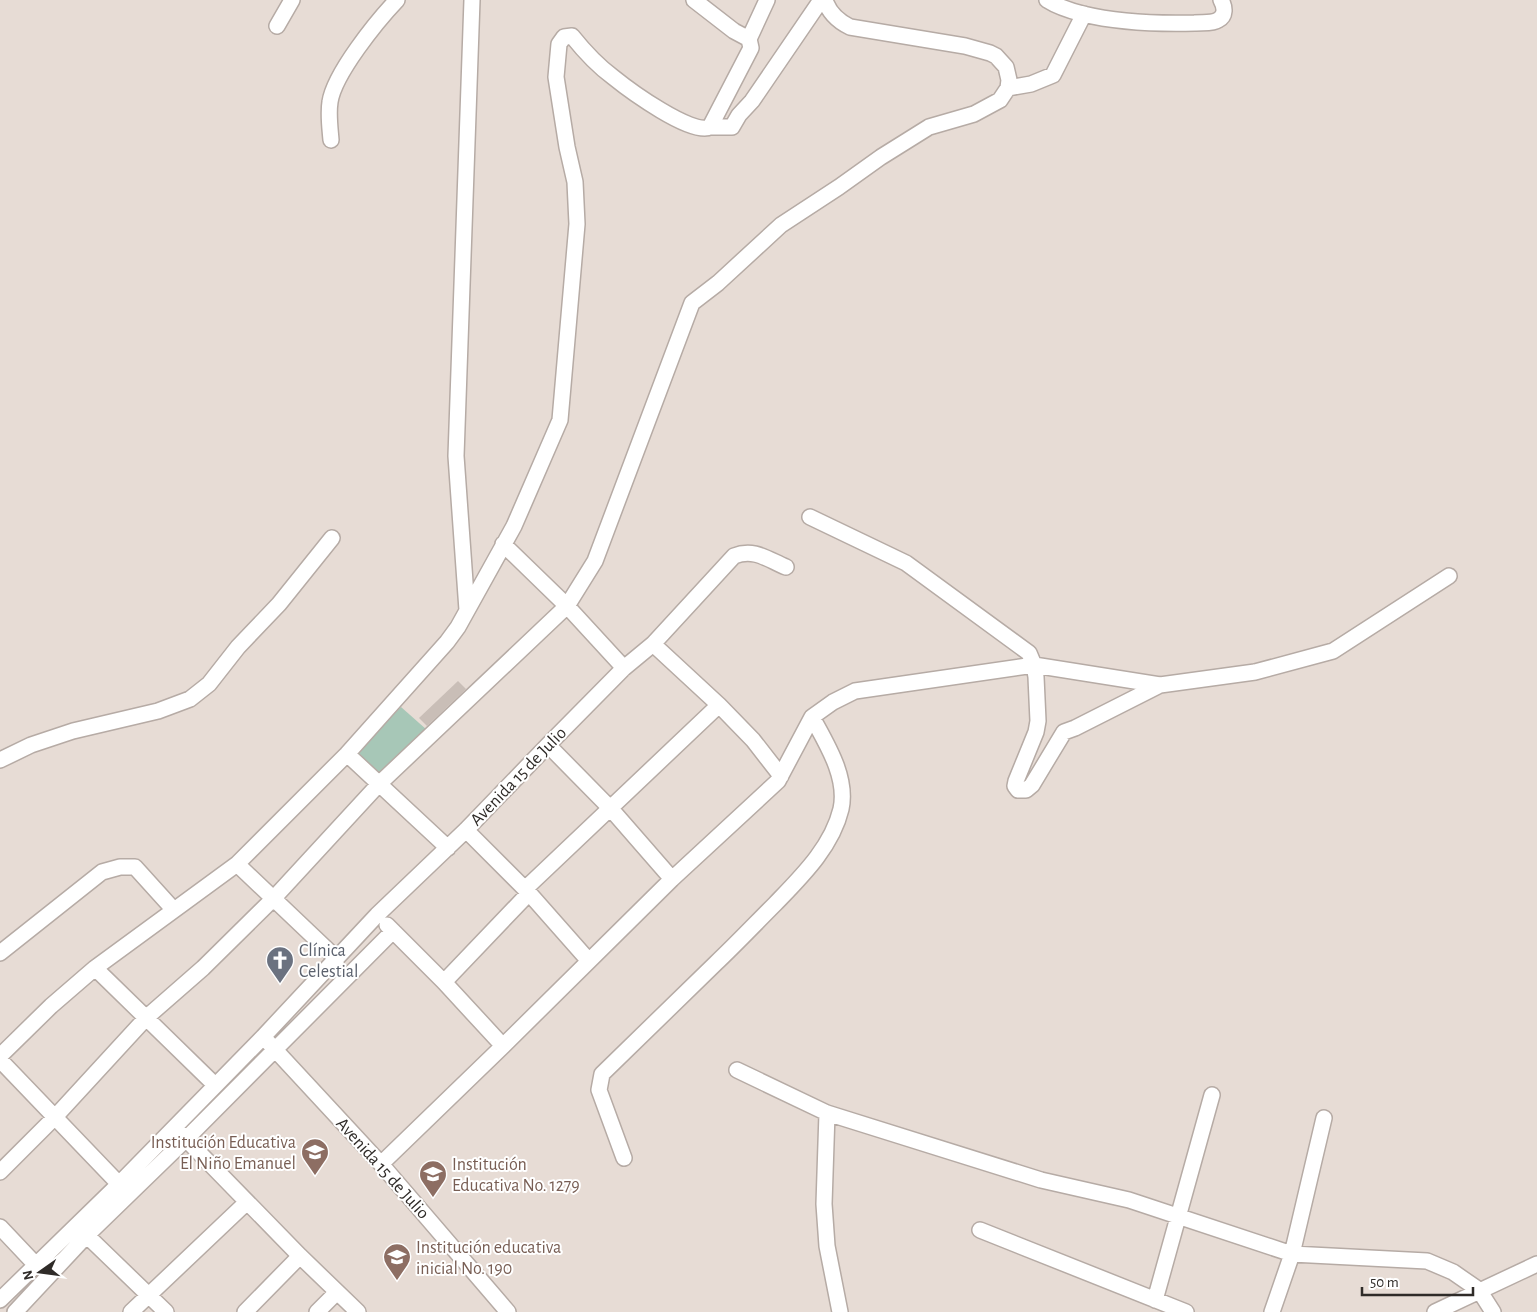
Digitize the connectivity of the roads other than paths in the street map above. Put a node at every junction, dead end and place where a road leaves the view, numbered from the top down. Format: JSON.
{"nodes":[{"id":1,"x":292,"y":0,"type":"edge"},
{"id":2,"x":397,"y":0,"type":"edge"},
{"id":3,"x":472,"y":0,"type":"edge"},
{"id":4,"x":694,"y":0,"type":"edge"},
{"id":5,"x":767,"y":0,"type":"edge"},
{"id":6,"x":821,"y":0,"type":"edge"},
{"id":7,"x":825,"y":0,"type":"edge"},
{"id":8,"x":1048,"y":0,"type":"edge"},
{"id":9,"x":1221,"y":0,"type":"edge"},
{"id":10,"x":1084,"y":14,"type":"junction"},
{"id":11,"x":278,"y":26,"type":"dead end"},
{"id":12,"x":748,"y":39,"type":"junction"},
{"id":13,"x":1008,"y":88,"type":"junction"},
{"id":14,"x":710,"y":127,"type":"junction"},
{"id":15,"x":330,"y":140,"type":"dead end"},
{"id":16,"x":810,"y":517,"type":"dead end"},
{"id":17,"x":332,"y":538,"type":"dead end"},
{"id":18,"x":503,"y":544,"type":"junction"},
{"id":19,"x":786,"y":567,"type":"dead end"},
{"id":20,"x":1449,"y":576,"type":"dead end"},
{"id":21,"x":567,"y":606,"type":"junction"},
{"id":22,"x":467,"y":610,"type":"junction"},
{"id":23,"x":653,"y":644,"type":"junction"},
{"id":24,"x":1034,"y":665,"type":"junction"},
{"id":25,"x":624,"y":668,"type":"junction"},
{"id":26,"x":1160,"y":685,"type":"junction"},
{"id":27,"x":719,"y":705,"type":"junction"},
{"id":28,"x":812,"y":716,"type":"junction"},
{"id":29,"x":548,"y":745,"type":"junction"},
{"id":30,"x":346,"y":754,"type":"junction"},
{"id":31,"x":0,"y":760,"type":"edge"},
{"id":32,"x":781,"y":776,"type":"junction"},
{"id":33,"x":379,"y":784,"type":"junction"},
{"id":34,"x":611,"y":809,"type":"junction"},
{"id":35,"x":466,"y":830,"type":"junction"},
{"id":36,"x":448,"y":848,"type":"junction"},
{"id":37,"x":237,"y":864,"type":"junction"},
{"id":38,"x":672,"y":879,"type":"junction"},
{"id":39,"x":527,"y":891,"type":"junction"},
{"id":40,"x":273,"y":898,"type":"junction"},
{"id":41,"x":173,"y":909,"type":"junction"},
{"id":42,"x":377,"y":915,"type":"junction"},
{"id":43,"x":393,"y":931,"type":"junction"},
{"id":44,"x":0,"y":954,"type":"edge"},
{"id":45,"x":337,"y":959,"type":"junction"},
{"id":46,"x":589,"y":961,"type":"junction"},
{"id":47,"x":95,"y":968,"type":"junction"},
{"id":48,"x":444,"y":982,"type":"junction"},
{"id":49,"x":147,"y":1017,"type":"junction"},
{"id":50,"x":263,"y":1037,"type":"junction"},
{"id":51,"x":503,"y":1046,"type":"junction"},
{"id":52,"x":274,"y":1049,"type":"junction"},
{"id":53,"x":0,"y":1058,"type":"edge"},
{"id":54,"x":737,"y":1070,"type":"dead end"},
{"id":55,"x":216,"y":1085,"type":"junction"},
{"id":56,"x":1212,"y":1095,"type":"dead end"},
{"id":57,"x":827,"y":1113,"type":"junction"},
{"id":58,"x":55,"y":1117,"type":"junction"},
{"id":59,"x":1324,"y":1118,"type":"dead end"},
{"id":60,"x":174,"y":1127,"type":"junction"},
{"id":61,"x":186,"y":1139,"type":"junction"},
{"id":62,"x":624,"y":1158,"type":"dead end"},
{"id":63,"x":381,"y":1164,"type":"junction"},
{"id":64,"x":0,"y":1172,"type":"edge"},
{"id":65,"x":119,"y":1184,"type":"junction"},
{"id":66,"x":247,"y":1202,"type":"junction"},
{"id":67,"x":1178,"y":1216,"type":"junction"},
{"id":68,"x":0,"y":1227,"type":"edge"},
{"id":69,"x":81,"y":1230,"type":"junction"},
{"id":70,"x":980,"y":1230,"type":"dead end"},
{"id":71,"x":1292,"y":1254,"type":"junction"},
{"id":72,"x":300,"y":1256,"type":"junction"},
{"id":73,"x":35,"y":1264,"type":"junction"},
{"id":74,"x":1537,"y":1264,"type":"edge"},
{"id":75,"x":1479,"y":1290,"type":"junction"},
{"id":76,"x":337,"y":1292,"type":"junction"},
{"id":77,"x":148,"y":1294,"type":"junction"},
{"id":78,"x":0,"y":1300,"type":"edge"},
{"id":79,"x":1155,"y":1300,"type":"junction"},
{"id":80,"x":15,"y":1312,"type":"edge"},
{"id":81,"x":131,"y":1312,"type":"edge"},
{"id":82,"x":166,"y":1312,"type":"edge"},
{"id":83,"x":245,"y":1312,"type":"edge"},
{"id":84,"x":317,"y":1312,"type":"edge"},
{"id":85,"x":358,"y":1312,"type":"edge"},
{"id":86,"x":508,"y":1312,"type":"edge"},
{"id":87,"x":840,"y":1312,"type":"edge"},
{"id":88,"x":1186,"y":1312,"type":"edge"},
{"id":89,"x":1272,"y":1312,"type":"edge"},
{"id":90,"x":1435,"y":1312,"type":"edge"},
{"id":91,"x":1493,"y":1312,"type":"edge"}],
"edges":[{"from":1,"to":11,"type":"street"},
{"from":2,"to":15,"type":"street"},
{"from":3,"to":22,"type":"street"},
{"from":4,"to":12,"type":"street"},
{"from":5,"to":12,"type":"street"},
{"from":6,"to":14,"type":"street"},
{"from":7,"to":13,"type":"street"},
{"from":8,"to":10,"type":"street"},
{"from":9,"to":10,"type":"street"},
{"from":10,"to":13,"type":"street"},
{"from":12,"to":14,"type":"street"},
{"from":13,"to":21,"type":"street"},
{"from":14,"to":18,"type":"street"},
{"from":16,"to":24,"type":"street"},
{"from":17,"to":31,"type":"street"},
{"from":18,"to":21,"type":"street"},
{"from":18,"to":22,"type":"street"},
{"from":19,"to":23,"type":"street","name":"Avenida 15 de Julio"},
{"from":20,"to":26,"type":"street"},
{"from":21,"to":25,"type":"street"},
{"from":21,"to":33,"type":"street"},
{"from":22,"to":30,"type":"street"},
{"from":23,"to":25,"type":"street","name":"Avenida 15 de Julio"},
{"from":23,"to":27,"type":"street"},
{"from":24,"to":26,"type":"street"},
{"from":24,"to":26,"type":"street"},
{"from":24,"to":28,"type":"street"},
{"from":25,"to":29,"type":"street","name":"Avenida 15 de Julio"},
{"from":27,"to":32,"type":"street"},
{"from":27,"to":34,"type":"street"},
{"from":28,"to":32,"type":"street"},
{"from":28,"to":62,"type":"street"},
{"from":29,"to":34,"type":"street"},
{"from":29,"to":35,"type":"street","name":"Avenida 15 de Julio"},
{"from":30,"to":33,"type":"street"},
{"from":30,"to":37,"type":"street"},
{"from":32,"to":38,"type":"street"},
{"from":33,"to":36,"type":"street"},
{"from":33,"to":40,"type":"street"},
{"from":34,"to":38,"type":"street"},
{"from":34,"to":39,"type":"street"},
{"from":35,"to":36,"type":"street","name":"Avenida 15 de Julio"},
{"from":35,"to":39,"type":"street"},
{"from":36,"to":42,"type":"street","name":"Avenida 15 de Julio"},
{"from":37,"to":40,"type":"street"},
{"from":37,"to":41,"type":"street"},
{"from":38,"to":46,"type":"street"},
{"from":39,"to":46,"type":"street"},
{"from":39,"to":48,"type":"street"},
{"from":40,"to":45,"type":"street"},
{"from":40,"to":49,"type":"street"},
{"from":41,"to":44,"type":"street"},
{"from":41,"to":47,"type":"street"},
{"from":42,"to":43,"type":"street"},
{"from":42,"to":45,"type":"street","name":"Avenida 15 de Julio"},
{"from":43,"to":48,"type":"street"},
{"from":43,"to":52,"type":"street","name":"Avenida 15 de Julio"},
{"from":45,"to":50,"type":"street","name":"Avenida 15 de Julio"},
{"from":46,"to":51,"type":"street"},
{"from":47,"to":49,"type":"street"},
{"from":47,"to":53,"type":"street"},
{"from":48,"to":51,"type":"street"},
{"from":49,"to":55,"type":"street"},
{"from":49,"to":58,"type":"street"},
{"from":50,"to":52,"type":"street","name":"Avenida 15 de Julio"},
{"from":50,"to":55,"type":"street","name":"Avenida 15 de Julio"},
{"from":51,"to":63,"type":"street"},
{"from":52,"to":61,"type":"street","name":"Avenida 15 de Julio"},
{"from":52,"to":63,"type":"street","name":"Avenida 15 de Julio"},
{"from":53,"to":58,"type":"street"},
{"from":54,"to":57,"type":"street"},
{"from":55,"to":60,"type":"street","name":"Avenida 15 de Julio"},
{"from":56,"to":67,"type":"street"},
{"from":57,"to":67,"type":"street"},
{"from":57,"to":87,"type":"street"},
{"from":58,"to":64,"type":"street"},
{"from":58,"to":65,"type":"street"},
{"from":59,"to":71,"type":"street"},
{"from":60,"to":61,"type":"street"},
{"from":60,"to":65,"type":"street","name":"Avenida 15 de Julio"},
{"from":61,"to":66,"type":"street"},
{"from":61,"to":69,"type":"street","name":"Avenida 15 de Julio"},
{"from":63,"to":86,"type":"street","name":"Avenida 15 de Julio"},
{"from":65,"to":69,"type":"street","name":"Avenida 15 de Julio"},
{"from":66,"to":72,"type":"street"},
{"from":66,"to":77,"type":"street"},
{"from":67,"to":71,"type":"street"},
{"from":67,"to":79,"type":"street"},
{"from":68,"to":73,"type":"street"},
{"from":69,"to":73,"type":"street","name":"Avenida 15 de Julio"},
{"from":69,"to":77,"type":"street"},
{"from":69,"to":80,"type":"street","name":"Avenida 15 de Julio"},
{"from":70,"to":79,"type":"street"},
{"from":71,"to":75,"type":"street"},
{"from":71,"to":89,"type":"street"},
{"from":72,"to":76,"type":"street"},
{"from":72,"to":83,"type":"street"},
{"from":73,"to":78,"type":"street","name":"Avenida 15 de Julio"},
{"from":74,"to":75,"type":"street"},
{"from":75,"to":90,"type":"street"},
{"from":75,"to":91,"type":"street"},
{"from":76,"to":84,"type":"street"},
{"from":76,"to":85,"type":"street"},
{"from":77,"to":81,"type":"street"},
{"from":77,"to":82,"type":"street"},
{"from":79,"to":88,"type":"street"}]}
